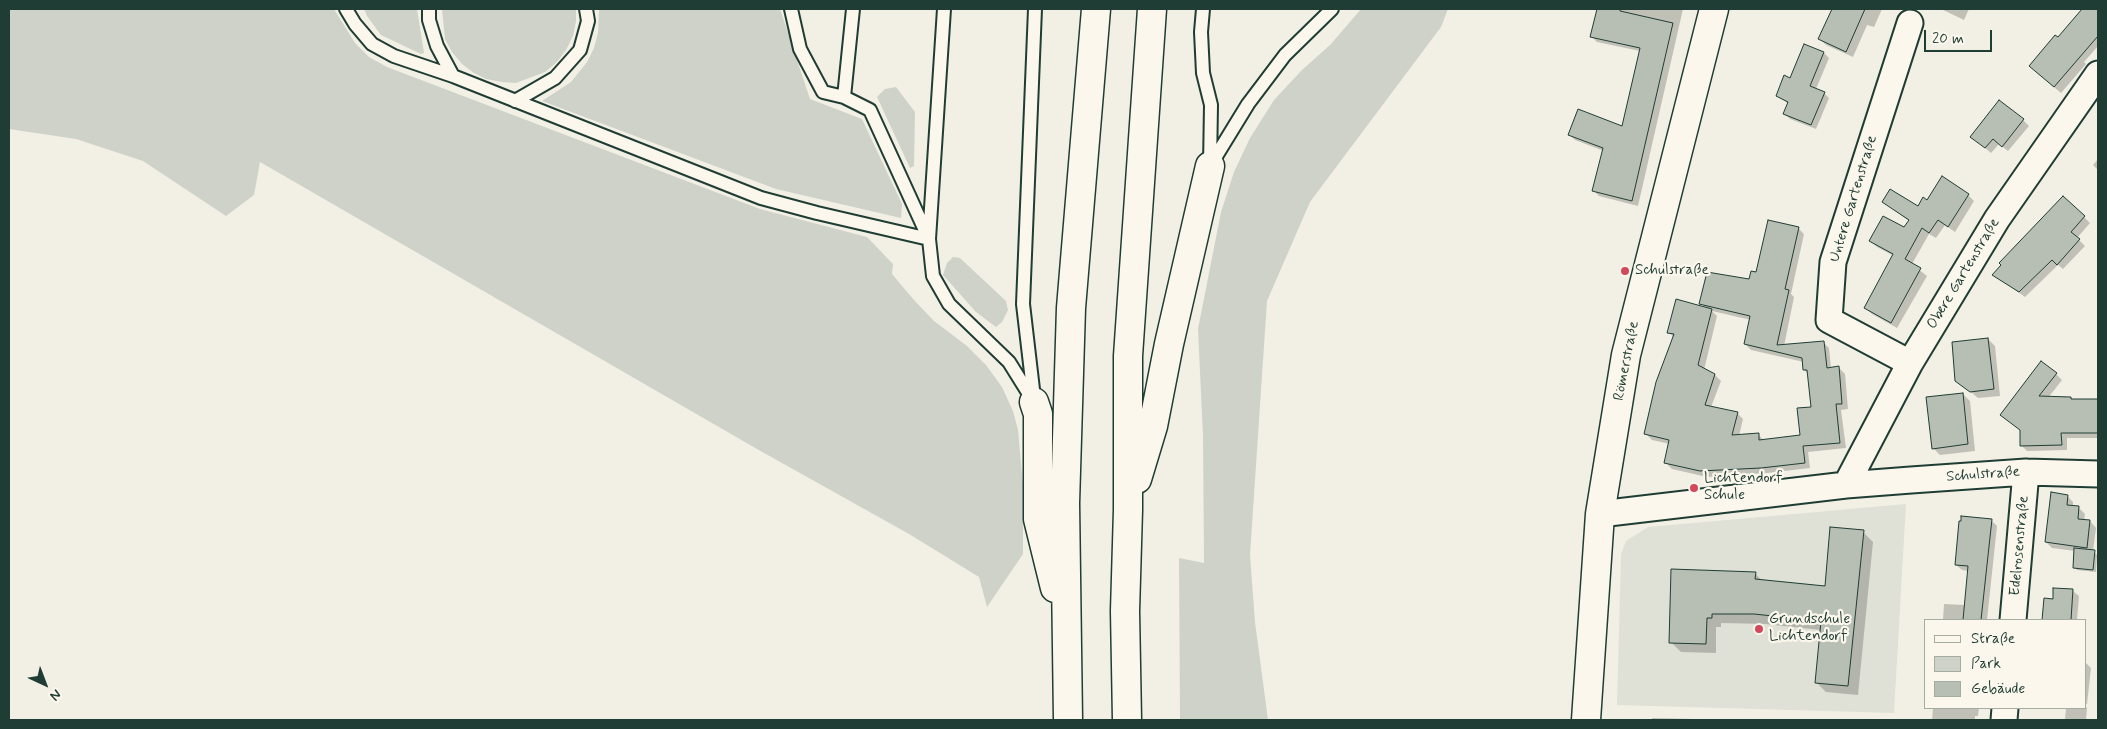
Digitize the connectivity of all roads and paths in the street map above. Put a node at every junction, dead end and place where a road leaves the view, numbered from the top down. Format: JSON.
{"nodes":[{"id":1,"x":346,"y":9,"type":"edge"},
{"id":2,"x":429,"y":9,"type":"edge"},
{"id":3,"x":586,"y":9,"type":"edge"},
{"id":4,"x":791,"y":9,"type":"edge"},
{"id":5,"x":853,"y":9,"type":"edge"},
{"id":6,"x":944,"y":9,"type":"edge"},
{"id":7,"x":1035,"y":9,"type":"edge"},
{"id":8,"x":1096,"y":9,"type":"edge"},
{"id":9,"x":1152,"y":9,"type":"edge"},
{"id":10,"x":1203,"y":9,"type":"edge"},
{"id":11,"x":1332,"y":9,"type":"edge"},
{"id":12,"x":1714,"y":9,"type":"edge"},
{"id":13,"x":1910,"y":23,"type":"dead end"},
{"id":14,"x":2098,"y":74,"type":"edge"},
{"id":15,"x":453,"y":76,"type":"junction"},
{"id":16,"x":844,"y":97,"type":"junction"},
{"id":17,"x":515,"y":101,"type":"junction"},
{"id":18,"x":1210,"y":166,"type":"junction"},
{"id":19,"x":929,"y":239,"type":"junction"},
{"id":20,"x":1910,"y":364,"type":"junction"},
{"id":21,"x":1034,"y":402,"type":"junction"},
{"id":22,"x":2026,"y":472,"type":"junction"},
{"id":23,"x":2098,"y":474,"type":"edge"},
{"id":24,"x":1846,"y":485,"type":"junction"},
{"id":25,"x":1128,"y":510,"type":"junction"},
{"id":26,"x":1600,"y":514,"type":"junction"},
{"id":27,"x":2013,"y":619,"type":"edge"},
{"id":28,"x":1066,"y":633,"type":"junction"},
{"id":29,"x":1068,"y":720,"type":"edge"},
{"id":30,"x":1127,"y":720,"type":"edge"},
{"id":31,"x":1586,"y":720,"type":"edge"}],
"edges":[{"from":1,"to":15,"type":"lane"},
{"from":2,"to":15,"type":"lane"},
{"from":3,"to":17,"type":"lane"},
{"from":4,"to":16,"type":"lane"},
{"from":5,"to":16,"type":"lane"},
{"from":6,"to":19,"type":"lane"},
{"from":7,"to":21,"type":"lane"},
{"from":8,"to":28,"type":"main road"},
{"from":9,"to":25,"type":"main road"},
{"from":10,"to":18,"type":"lane"},
{"from":11,"to":18,"type":"lane"},
{"from":12,"to":26,"type":"main road","name":"Römerstraße"},
{"from":13,"to":20,"type":"street","name":"Untere Gartenstraße"},
{"from":14,"to":20,"type":"street","name":"Obere Gartenstraße"},
{"from":15,"to":17,"type":"lane"},
{"from":16,"to":19,"type":"lane"},
{"from":17,"to":19,"type":"lane"},
{"from":18,"to":25,"type":"main road"},
{"from":19,"to":21,"type":"lane"},
{"from":20,"to":24,"type":"street","name":"Obere Gartenstraße"},
{"from":21,"to":28,"type":"main road"},
{"from":22,"to":23,"type":"street","name":"Schulstraße"},
{"from":22,"to":24,"type":"street","name":"Schulstraße"},
{"from":22,"to":27,"type":"street","name":"Edelrosenstraße"},
{"from":24,"to":26,"type":"street","name":"Schulstraße"},
{"from":25,"to":30,"type":"main road"},
{"from":26,"to":31,"type":"main road","name":"Römerstraße"},
{"from":28,"to":29,"type":"main road"}]}
